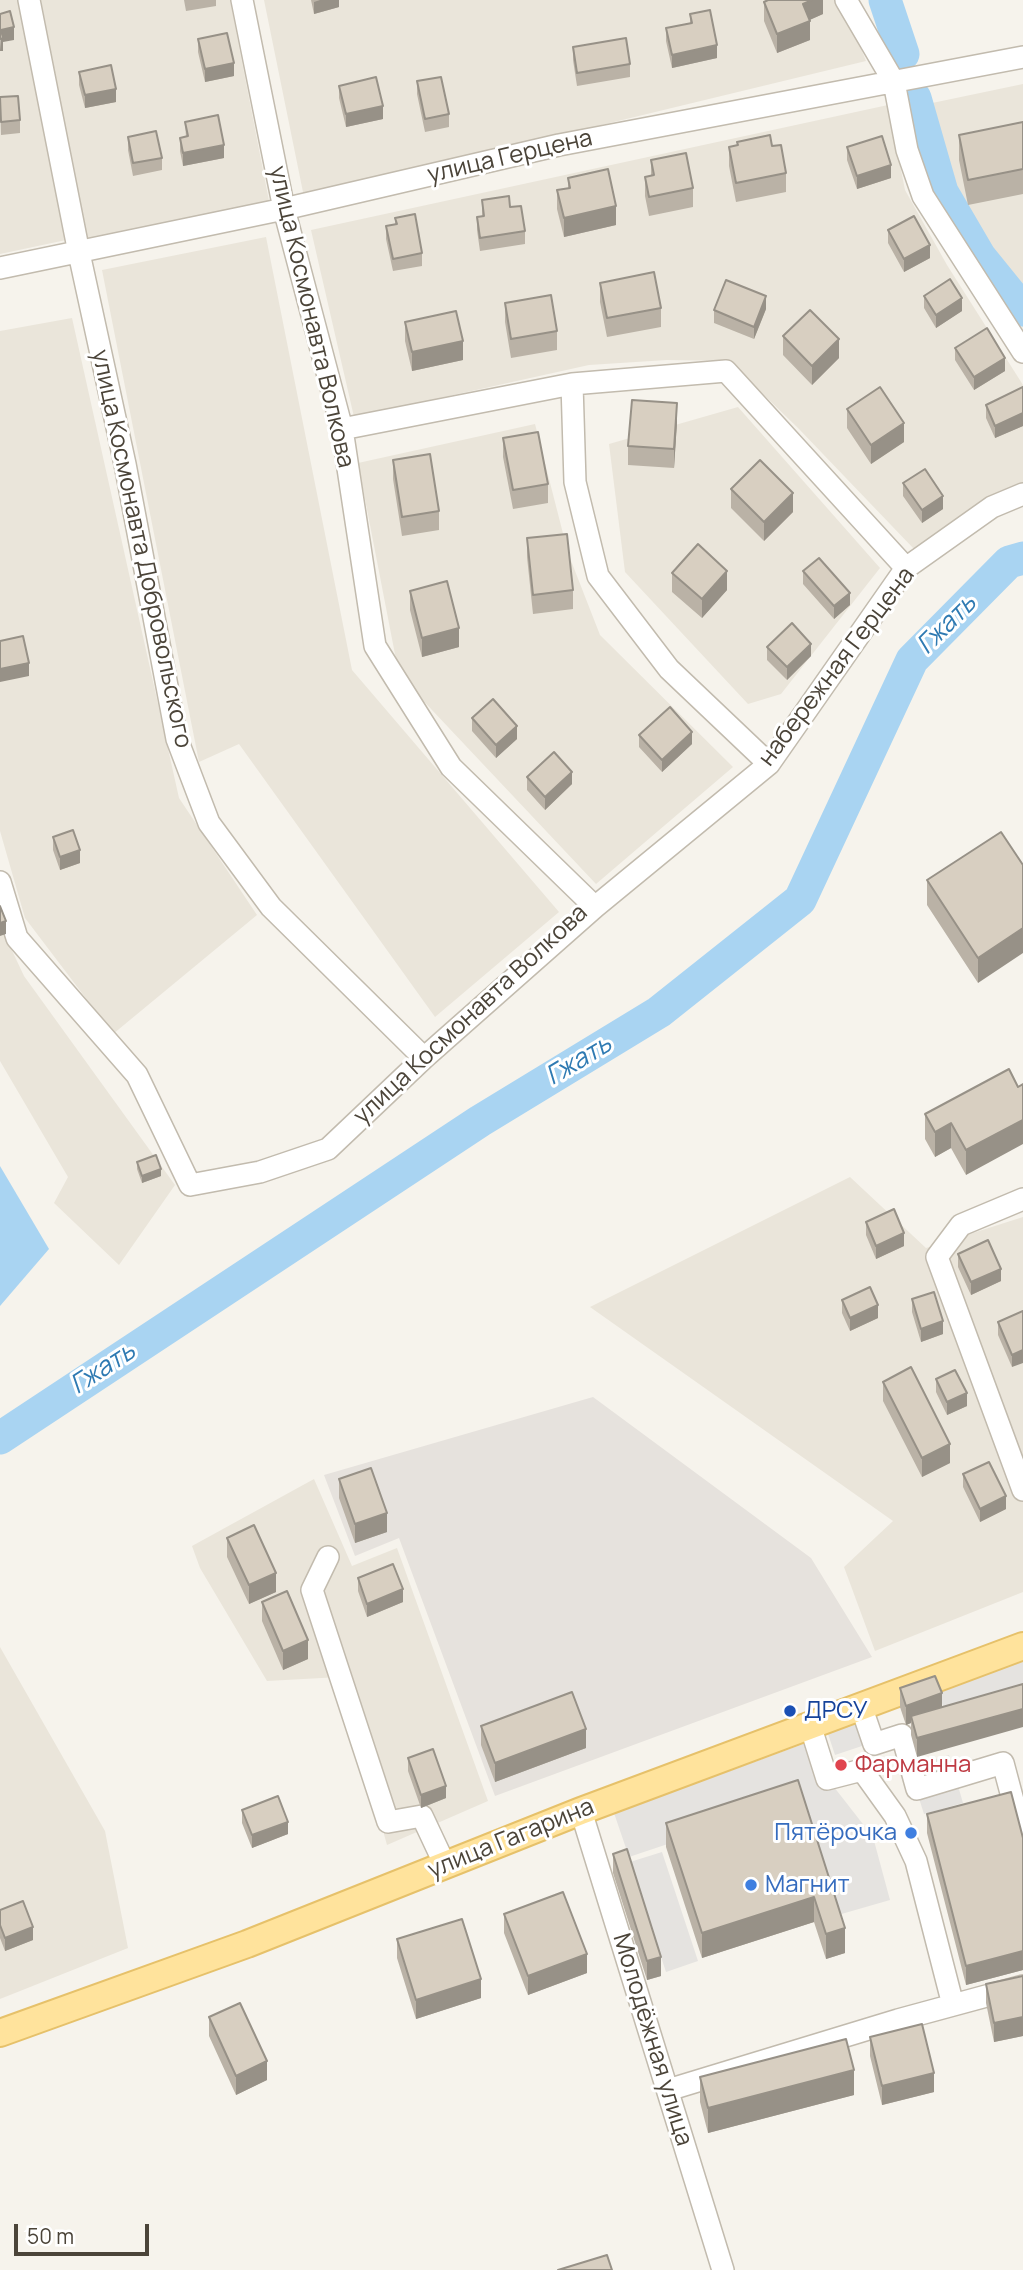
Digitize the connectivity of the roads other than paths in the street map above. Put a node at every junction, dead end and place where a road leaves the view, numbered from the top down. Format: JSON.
{"nodes":[{"id":1,"x":29,"y":0,"type":"edge"},
{"id":2,"x":242,"y":0,"type":"edge"},
{"id":3,"x":846,"y":0,"type":"edge"},
{"id":4,"x":1023,"y":57,"type":"edge"},
{"id":5,"x":894,"y":82,"type":"junction"},
{"id":6,"x":284,"y":209,"type":"junction"},
{"id":7,"x":79,"y":253,"type":"junction"},
{"id":8,"x":0,"y":268,"type":"edge"},
{"id":9,"x":1023,"y":352,"type":"edge"},
{"id":10,"x":572,"y":384,"type":"junction"},
{"id":11,"x":342,"y":429,"type":"junction"},
{"id":12,"x":1023,"y":494,"type":"edge"},
{"id":13,"x":905,"y":568,"type":"junction"},
{"id":14,"x":769,"y":764,"type":"junction"},
{"id":15,"x":0,"y":882,"type":"edge"},
{"id":16,"x":595,"y":907,"type":"junction"},
{"id":17,"x":424,"y":1058,"type":"junction"},
{"id":18,"x":1023,"y":1199,"type":"edge"},
{"id":19,"x":1023,"y":1490,"type":"edge"},
{"id":20,"x":328,"y":1557,"type":"dead end"},
{"id":21,"x":1023,"y":1646,"type":"edge"},
{"id":22,"x":861,"y":1706,"type":"junction"},
{"id":23,"x":810,"y":1725,"type":"junction"},
{"id":24,"x":926,"y":1728,"type":"edge"},
{"id":25,"x":902,"y":1735,"type":"junction"},
{"id":26,"x":581,"y":1811,"type":"junction"},
{"id":27,"x":1023,"y":1838,"type":"edge"},
{"id":28,"x":445,"y":1865,"type":"junction"},
{"id":29,"x":1023,"y":1986,"type":"edge"},
{"id":30,"x":953,"y":2005,"type":"junction"},
{"id":31,"x":0,"y":2033,"type":"edge"},
{"id":32,"x":668,"y":2090,"type":"junction"},
{"id":33,"x":723,"y":2270,"type":"edge"}],
"edges":[{"from":1,"to":7,"type":"street","name":"улица Космонавта Добровольского"},
{"from":2,"to":6,"type":"street","name":"улица Космонавта Волкова"},
{"from":3,"to":5,"type":"street"},
{"from":4,"to":5,"type":"street","name":"улица Герцена"},
{"from":5,"to":6,"type":"street","name":"улица Герцена"},
{"from":5,"to":9,"type":"street"},
{"from":6,"to":7,"type":"street","name":"улица Герцена"},
{"from":6,"to":11,"type":"street","name":"улица Космонавта Волкова"},
{"from":7,"to":8,"type":"street","name":"улица Герцена"},
{"from":7,"to":17,"type":"street","name":"улица Космонавта Добровольского"},
{"from":10,"to":11,"type":"street"},
{"from":10,"to":13,"type":"street"},
{"from":10,"to":14,"type":"street"},
{"from":11,"to":16,"type":"street","name":"улица Космонавта Волкова"},
{"from":12,"to":13,"type":"street","name":"набережная Герцена"},
{"from":13,"to":14,"type":"street","name":"набережная Герцена"},
{"from":14,"to":16,"type":"street","name":"набережная Герцена"},
{"from":15,"to":17,"type":"street","name":"улица Космонавта Волкова"},
{"from":16,"to":17,"type":"street","name":"улица Космонавта Волкова"},
{"from":18,"to":19,"type":"street"},
{"from":20,"to":28,"type":"street"},
{"from":21,"to":22,"type":"main road","name":"улица Гагарина"},
{"from":22,"to":23,"type":"main road","name":"улица Гагарина"},
{"from":22,"to":25,"type":"street"},
{"from":23,"to":26,"type":"main road","name":"улица Гагарина"},
{"from":23,"to":30,"type":"street"},
{"from":24,"to":25,"type":"street"},
{"from":25,"to":27,"type":"street"},
{"from":26,"to":28,"type":"main road","name":"улица Гагарина"},
{"from":26,"to":32,"type":"street","name":"Молодёжная улица"},
{"from":28,"to":31,"type":"main road","name":"улица Гагарина"},
{"from":29,"to":30,"type":"street"},
{"from":30,"to":32,"type":"street"},
{"from":32,"to":33,"type":"street","name":"Молодёжная улица"}]}
